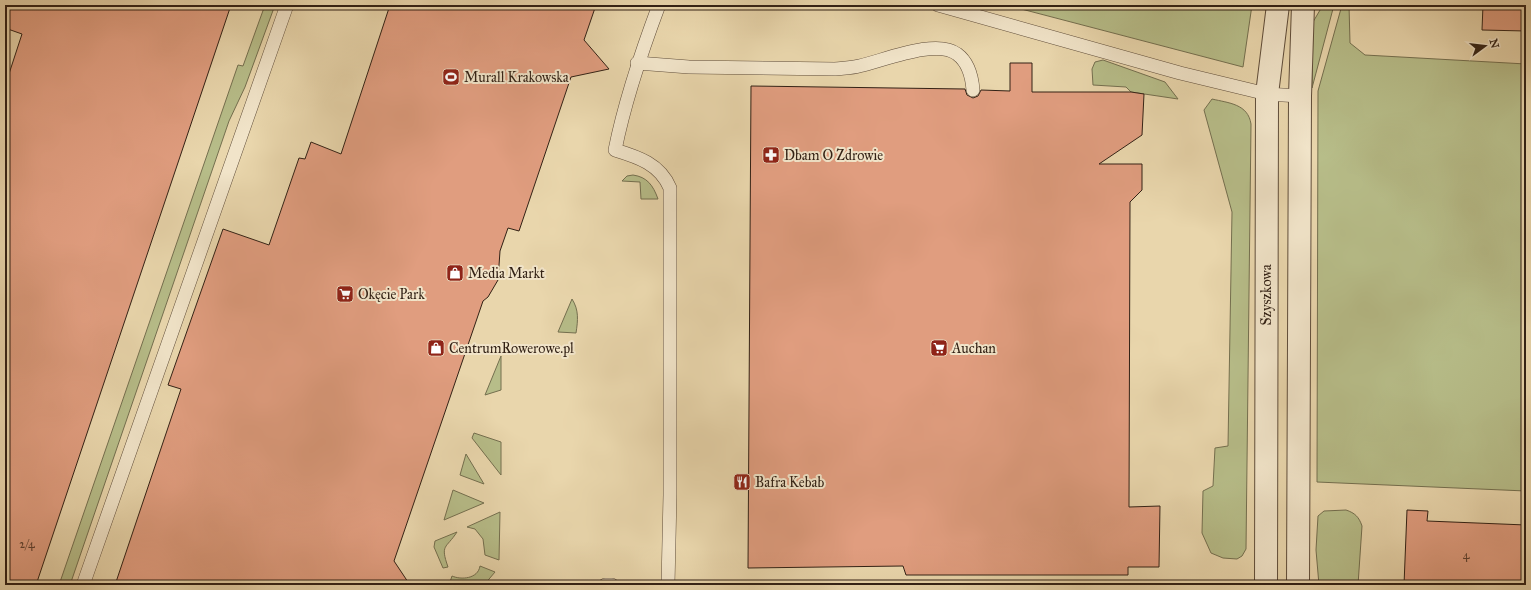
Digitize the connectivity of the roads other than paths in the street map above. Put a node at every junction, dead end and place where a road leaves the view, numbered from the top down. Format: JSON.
{"nodes":[{"id":1,"x":288,"y":5,"type":"edge"},
{"id":2,"x":659,"y":5,"type":"edge"},
{"id":3,"x":938,"y":5,"type":"edge"},
{"id":4,"x":1278,"y":5,"type":"edge"},
{"id":5,"x":1303,"y":5,"type":"edge"},
{"id":6,"x":637,"y":63,"type":"junction"},
{"id":7,"x":973,"y":90,"type":"dead end"},
{"id":8,"x":1267,"y":94,"type":"junction"},
{"id":9,"x":1300,"y":96,"type":"junction"},
{"id":10,"x":83,"y":585,"type":"edge"},
{"id":11,"x":605,"y":585,"type":"edge"},
{"id":12,"x":612,"y":585,"type":"edge"},
{"id":13,"x":668,"y":585,"type":"edge"},
{"id":14,"x":1266,"y":585,"type":"edge"},
{"id":15,"x":1298,"y":585,"type":"edge"}],
"edges":[{"from":1,"to":10,"type":"lane"},
{"from":2,"to":6,"type":"lane"},
{"from":3,"to":8,"type":"lane"},
{"from":4,"to":8,"type":"street","name":"Szyszkowa"},
{"from":5,"to":9,"type":"street"},
{"from":6,"to":7,"type":"lane"},
{"from":6,"to":13,"type":"lane"},
{"from":8,"to":9,"type":"lane"},
{"from":8,"to":14,"type":"street","name":"Szyszkowa"},
{"from":9,"to":15,"type":"street"},
{"from":11,"to":12,"type":"lane"}]}
